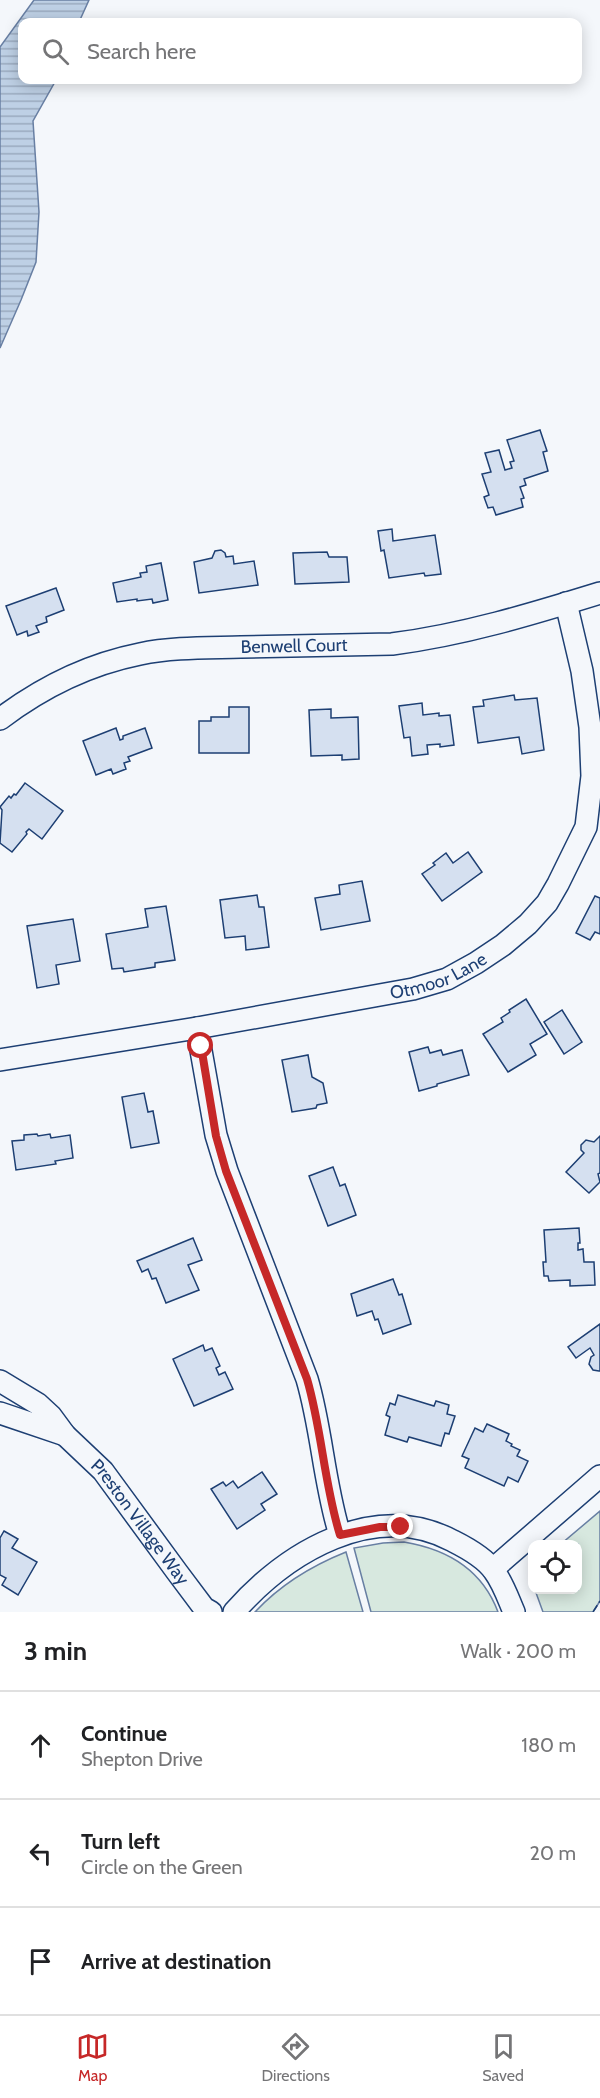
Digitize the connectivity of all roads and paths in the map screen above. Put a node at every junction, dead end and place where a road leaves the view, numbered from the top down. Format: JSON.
{"nodes":[{"id":1,"x":600,"y":593,"type":"edge"},
{"id":2,"x":566,"y":603,"type":"junction"},
{"id":3,"x":0,"y":719,"type":"edge"},
{"id":4,"x":593,"y":830,"type":"edge"},
{"id":5,"x":197,"y":1028,"type":"junction"},
{"id":6,"x":0,"y":1060,"type":"edge"},
{"id":7,"x":0,"y":1381,"type":"edge"},
{"id":8,"x":0,"y":1413,"type":"edge"},
{"id":9,"x":65,"y":1435,"type":"junction"},
{"id":10,"x":600,"y":1476,"type":"edge"},
{"id":11,"x":340,"y":1535,"type":"junction"},
{"id":12,"x":493,"y":1569,"type":"junction"},
{"id":13,"x":211,"y":1612,"type":"edge"},
{"id":14,"x":234,"y":1612,"type":"edge"},
{"id":15,"x":514,"y":1612,"type":"edge"}],
"edges":[{"from":1,"to":2,"type":"street","name":"Benwell Court"},
{"from":2,"to":3,"type":"street","name":"Benwell Court"},
{"from":2,"to":4,"type":"street","name":"Otmoor Lane"},
{"from":4,"to":5,"type":"street","name":"Otmoor Lane"},
{"from":5,"to":6,"type":"street","name":"Otmoor Lane"},
{"from":5,"to":11,"type":"street"},
{"from":7,"to":9,"type":"street","name":"Preston Village Way"},
{"from":8,"to":9,"type":"street","name":"Preston Village Way"},
{"from":9,"to":13,"type":"street","name":"Preston Village Way"},
{"from":10,"to":12,"type":"street"},
{"from":11,"to":12,"type":"street"},
{"from":11,"to":14,"type":"street"},
{"from":12,"to":15,"type":"street"}]}
